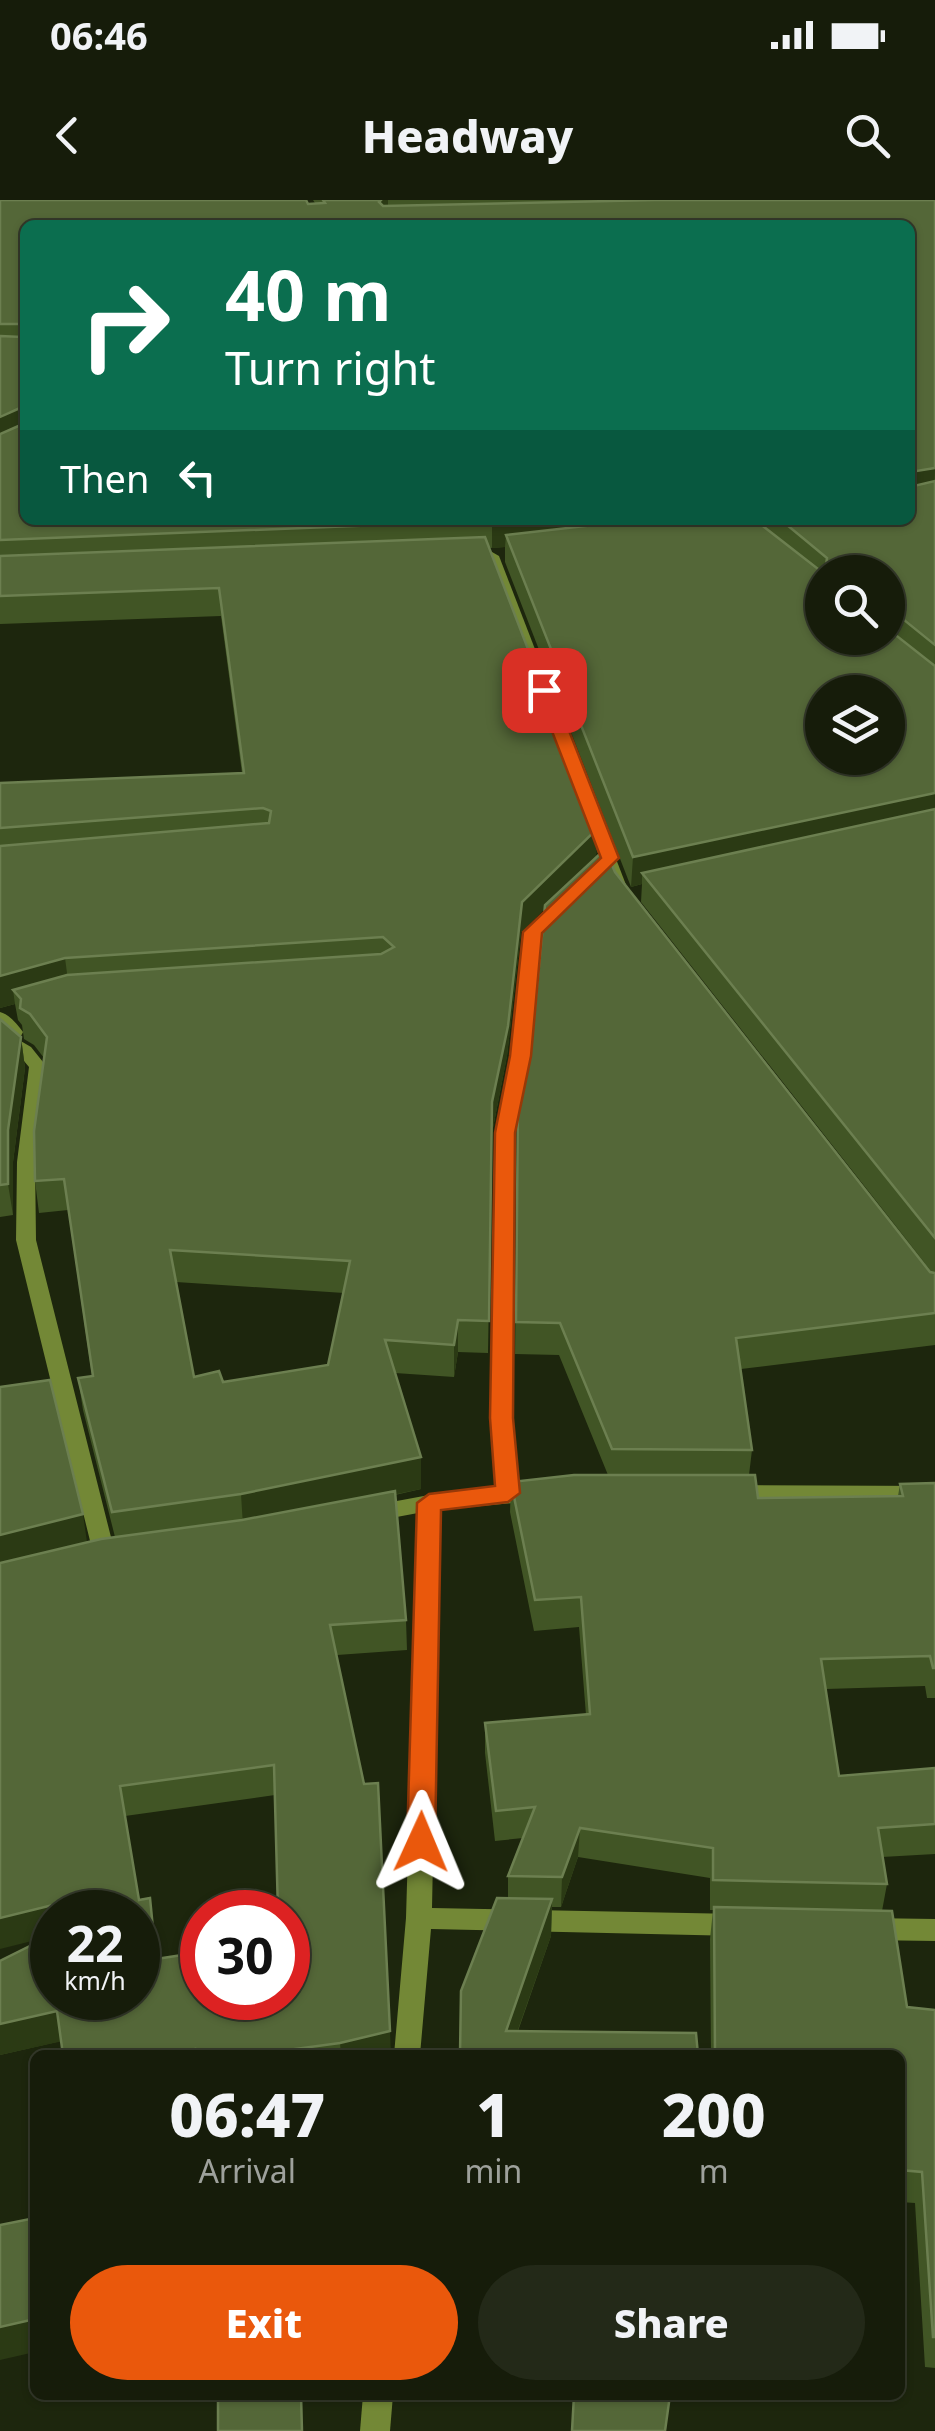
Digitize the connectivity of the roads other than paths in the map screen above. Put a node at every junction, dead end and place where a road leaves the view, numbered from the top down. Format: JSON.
{"nodes":[{"id":1,"x":511,"y":554,"type":"edge"},
{"id":2,"x":492,"y":556,"type":"junction"},
{"id":3,"x":472,"y":557,"type":"edge"},
{"id":4,"x":642,"y":893,"type":"edge"},
{"id":5,"x":571,"y":895,"type":"edge"},
{"id":6,"x":6,"y":1015,"type":"edge"},
{"id":7,"x":508,"y":1493,"type":"junction"},
{"id":8,"x":566,"y":1493,"type":"edge"},
{"id":9,"x":702,"y":1493,"type":"edge"},
{"id":10,"x":935,"y":1494,"type":"edge"},
{"id":11,"x":429,"y":1503,"type":"junction"},
{"id":12,"x":355,"y":1517,"type":"edge"},
{"id":13,"x":106,"y":1557,"type":"edge"},
{"id":14,"x":420,"y":1918,"type":"junction"},
{"id":15,"x":756,"y":1926,"type":"edge"},
{"id":16,"x":836,"y":1928,"type":"edge"},
{"id":17,"x":935,"y":1930,"type":"edge"},
{"id":18,"x":408,"y":2050,"type":"edge"},
{"id":19,"x":378,"y":2400,"type":"edge"},
{"id":20,"x":375,"y":2431,"type":"edge"}],
"edges":[{"from":1,"to":2,"type":"street"},
{"from":2,"to":3,"type":"street"},
{"from":2,"to":4,"type":"street"},
{"from":5,"to":7,"type":"street"},
{"from":6,"to":13,"type":"street"},
{"from":7,"to":8,"type":"street"},
{"from":7,"to":11,"type":"street"},
{"from":9,"to":10,"type":"street"},
{"from":11,"to":12,"type":"street"},
{"from":11,"to":14,"type":"street"},
{"from":14,"to":15,"type":"street"},
{"from":14,"to":18,"type":"street"},
{"from":16,"to":17,"type":"street"},
{"from":19,"to":20,"type":"street"}]}
